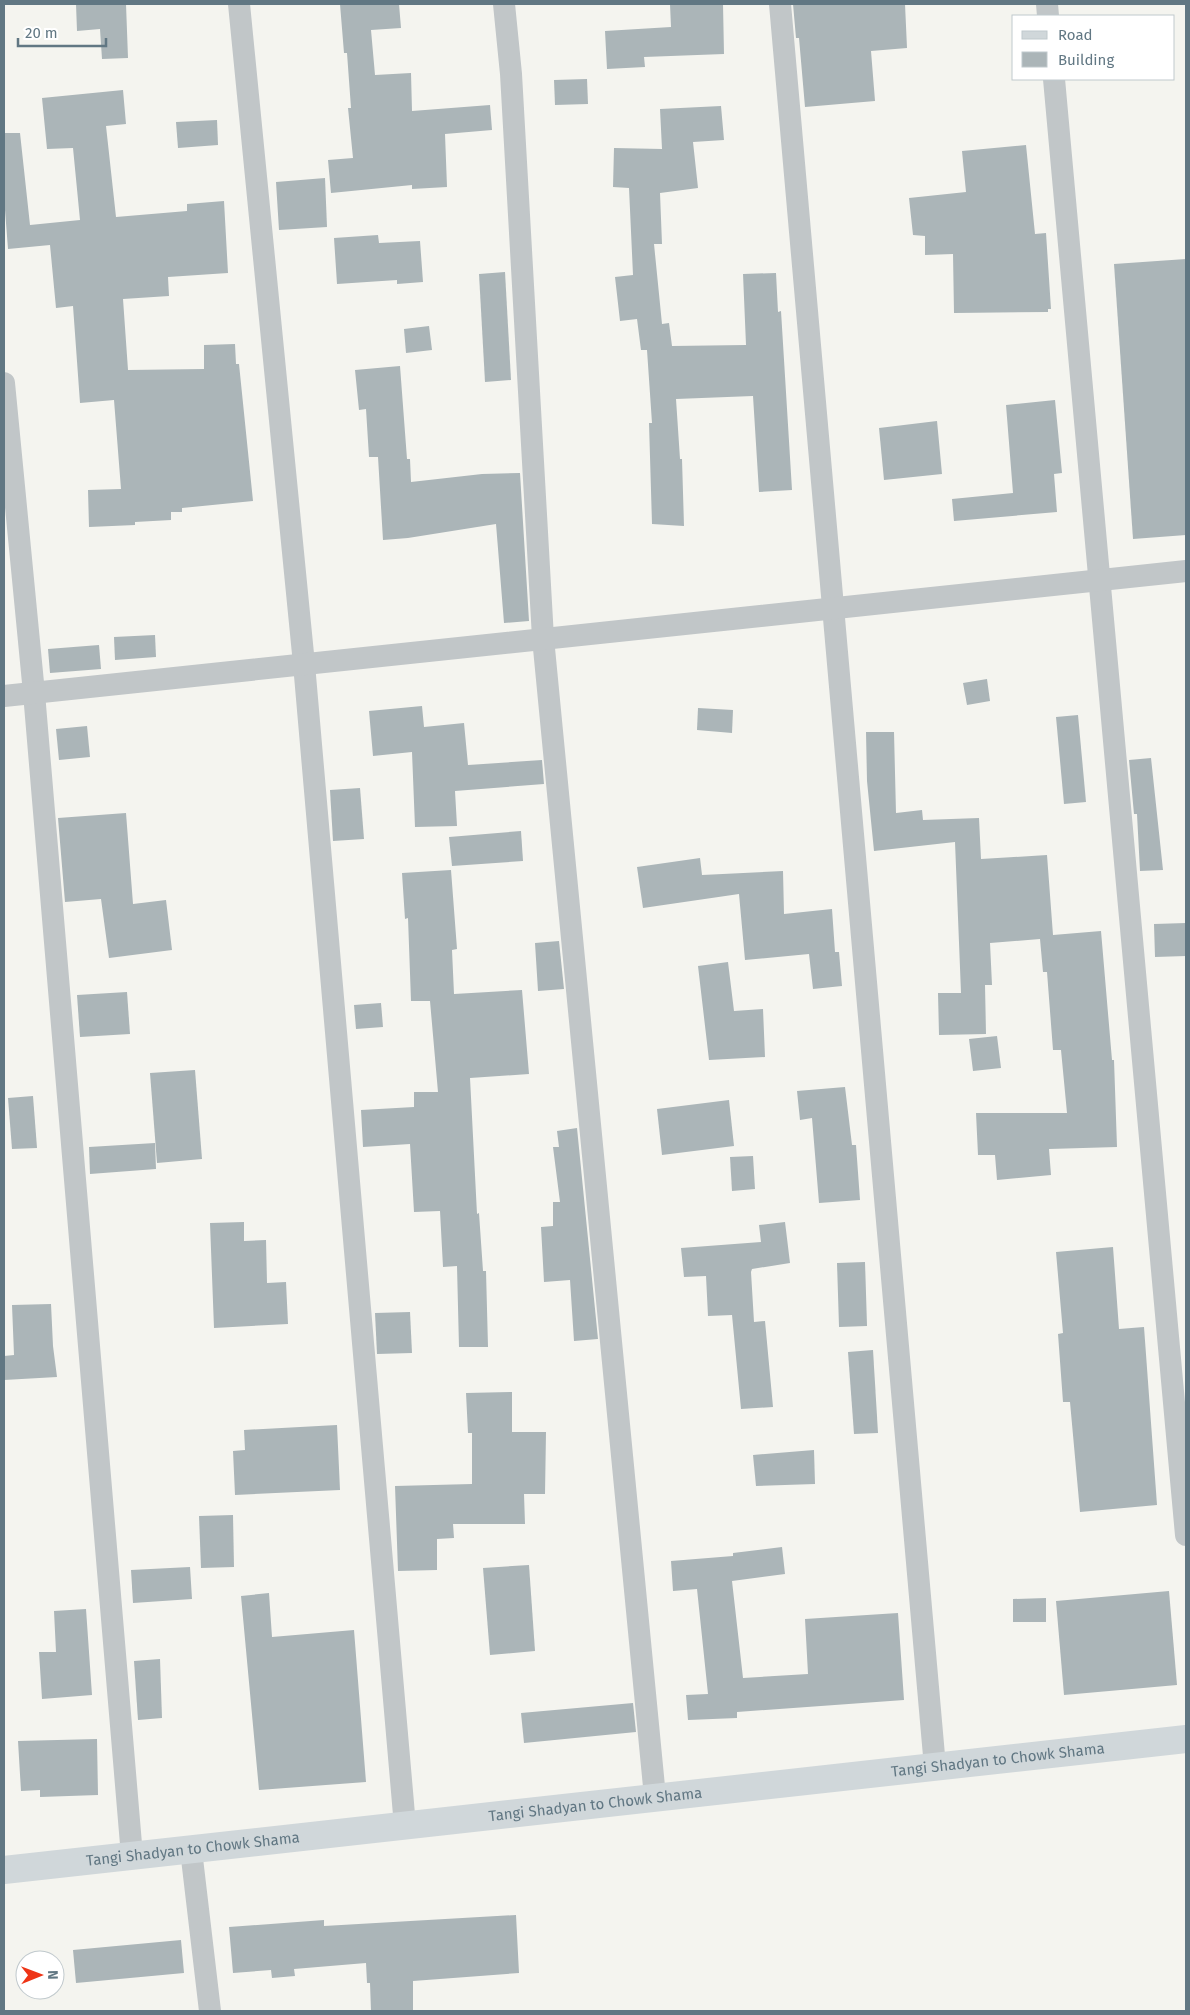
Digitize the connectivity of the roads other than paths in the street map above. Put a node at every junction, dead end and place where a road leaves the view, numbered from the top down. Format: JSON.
{"nodes":[{"id":1,"x":239,"y":4,"type":"edge"},
{"id":2,"x":504,"y":4,"type":"edge"},
{"id":3,"x":780,"y":4,"type":"edge"},
{"id":4,"x":1054,"y":80,"type":"edge"},
{"id":5,"x":4,"y":383,"type":"edge"},
{"id":6,"x":1186,"y":570,"type":"edge"},
{"id":7,"x":1100,"y":580,"type":"junction"},
{"id":8,"x":832,"y":608,"type":"junction"},
{"id":9,"x":542,"y":638,"type":"junction"},
{"id":10,"x":304,"y":664,"type":"junction"},
{"id":11,"x":34,"y":693,"type":"junction"},
{"id":12,"x":4,"y":696,"type":"edge"},
{"id":13,"x":1186,"y":1535,"type":"edge"},
{"id":14,"x":1186,"y":1739,"type":"edge"},
{"id":15,"x":935,"y":1767,"type":"junction"},
{"id":16,"x":655,"y":1797,"type":"junction"},
{"id":17,"x":405,"y":1826,"type":"junction"},
{"id":18,"x":191,"y":1850,"type":"junction"},
{"id":19,"x":132,"y":1856,"type":"junction"},
{"id":20,"x":4,"y":1870,"type":"edge"},
{"id":21,"x":210,"y":2011,"type":"edge"}],
"edges":[{"from":1,"to":10,"type":"street"},
{"from":2,"to":9,"type":"street"},
{"from":3,"to":8,"type":"street"},
{"from":4,"to":7,"type":"street"},
{"from":5,"to":11,"type":"street"},
{"from":6,"to":7,"type":"street"},
{"from":7,"to":8,"type":"street"},
{"from":7,"to":13,"type":"street"},
{"from":8,"to":9,"type":"street"},
{"from":8,"to":15,"type":"street"},
{"from":9,"to":10,"type":"street"},
{"from":9,"to":16,"type":"street"},
{"from":10,"to":11,"type":"street"},
{"from":10,"to":17,"type":"street"},
{"from":11,"to":12,"type":"street"},
{"from":11,"to":19,"type":"street"},
{"from":14,"to":15,"type":"main road","name":"Tangi Shadyan to Chowk Shama"},
{"from":15,"to":16,"type":"main road","name":"Tangi Shadyan to Chowk Shama"},
{"from":16,"to":17,"type":"main road","name":"Tangi Shadyan to Chowk Shama"},
{"from":17,"to":18,"type":"main road","name":"Tangi Shadyan to Chowk Shama"},
{"from":18,"to":19,"type":"main road","name":"Tangi Shadyan to Chowk Shama"},
{"from":18,"to":21,"type":"street"},
{"from":19,"to":20,"type":"main road","name":"Tangi Shadyan to Chowk Shama"}]}
